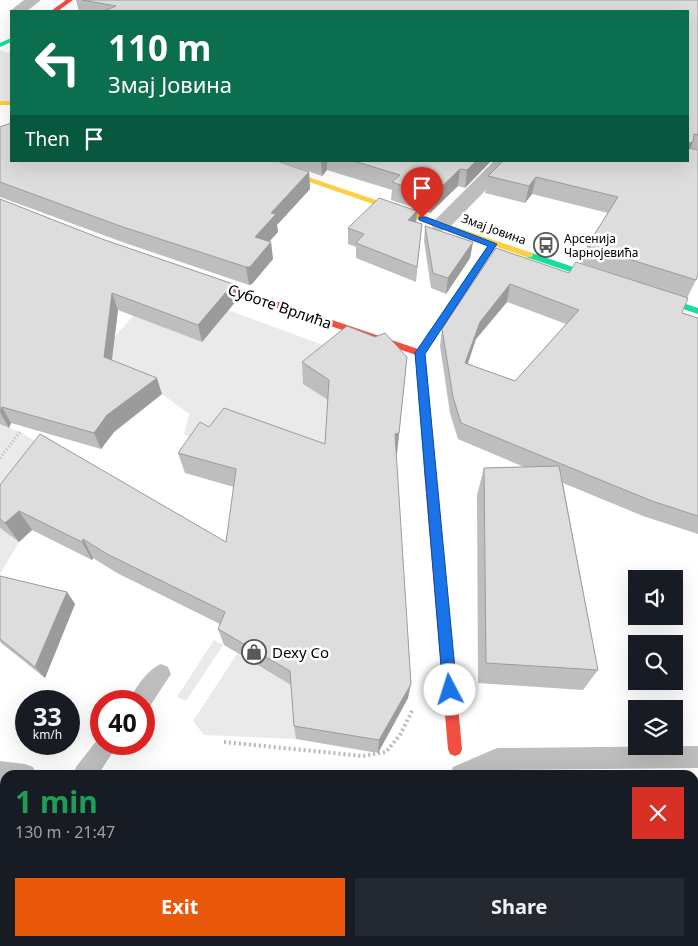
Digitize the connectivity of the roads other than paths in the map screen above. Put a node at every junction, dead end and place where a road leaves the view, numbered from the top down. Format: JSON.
{"nodes":[{"id":1,"x":34,"y":0,"type":"edge"},
{"id":2,"x":70,"y":0,"type":"edge"},
{"id":3,"x":19,"y":10,"type":"edge"},
{"id":4,"x":55,"y":10,"type":"edge"},
{"id":5,"x":256,"y":162,"type":"edge"},
{"id":6,"x":504,"y":162,"type":"edge"},
{"id":7,"x":441,"y":225,"type":"junction"},
{"id":8,"x":493,"y":244,"type":"junction"},
{"id":9,"x":189,"y":275,"type":"edge"},
{"id":10,"x":614,"y":284,"type":"edge"},
{"id":11,"x":642,"y":292,"type":"edge"},
{"id":12,"x":698,"y":311,"type":"edge"},
{"id":13,"x":420,"y":353,"type":"junction"},
{"id":14,"x":160,"y":674,"type":"dead end"},
{"id":15,"x":148,"y":690,"type":"edge"},
{"id":16,"x":455,"y":749,"type":"dead end"},
{"id":17,"x":99,"y":755,"type":"edge"},
{"id":18,"x":698,"y":757,"type":"edge"},
{"id":19,"x":88,"y":770,"type":"edge"},
{"id":20,"x":473,"y":770,"type":"edge"}],
"edges":[{"from":1,"to":3,"type":"street"},
{"from":2,"to":4,"type":"street"},
{"from":5,"to":7,"type":"street","name":"Змај Јовина"},
{"from":6,"to":7,"type":"street"},
{"from":7,"to":8,"type":"street","name":"Змај Јовина"},
{"from":8,"to":10,"type":"street","name":"Змај Јовина"},
{"from":8,"to":13,"type":"street"},
{"from":9,"to":13,"type":"street","name":"Суботе Врлића"},
{"from":11,"to":12,"type":"street"},
{"from":13,"to":16,"type":"street"},
{"from":14,"to":15,"type":"lane"},
{"from":17,"to":19,"type":"lane"},
{"from":18,"to":20,"type":"lane"}]}
